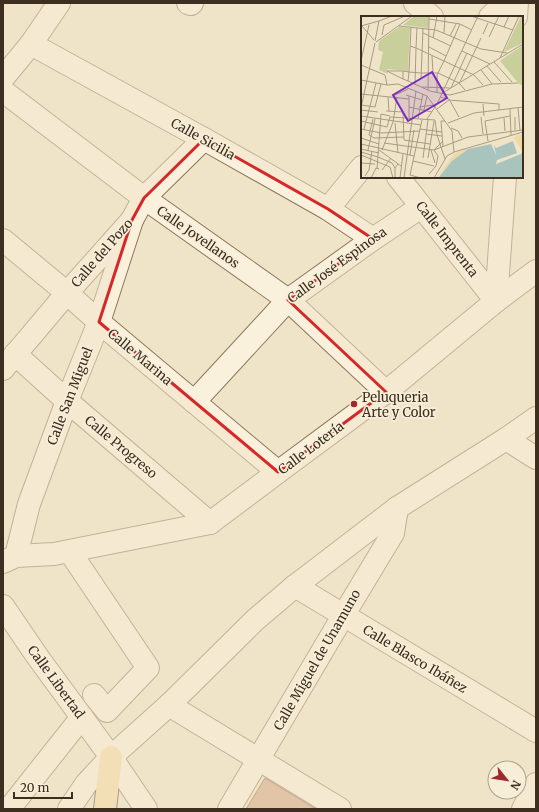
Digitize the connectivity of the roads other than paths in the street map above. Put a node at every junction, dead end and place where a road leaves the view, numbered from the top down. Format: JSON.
{"nodes":[{"id":1,"x":59,"y":3,"type":"edge"},
{"id":2,"x":415,"y":3,"type":"edge"},
{"id":3,"x":505,"y":3,"type":"edge"},
{"id":4,"x":517,"y":3,"type":"edge"},
{"id":5,"x":431,"y":16,"type":"edge"},
{"id":6,"x":491,"y":16,"type":"edge"},
{"id":7,"x":516,"y":16,"type":"edge"},
{"id":8,"x":31,"y":44,"type":"junction"},
{"id":9,"x":3,"y":78,"type":"edge"},
{"id":10,"x":3,"y":92,"type":"edge"},
{"id":11,"x":204,"y":139,"type":"junction"},
{"id":12,"x":361,"y":168,"type":"edge"},
{"id":13,"x":399,"y":178,"type":"edge"},
{"id":14,"x":505,"y":178,"type":"edge"},
{"id":15,"x":144,"y":198,"type":"junction"},
{"id":16,"x":422,"y":207,"type":"junction"},
{"id":17,"x":328,"y":209,"type":"junction"},
{"id":18,"x":132,"y":220,"type":"junction"},
{"id":19,"x":373,"y":238,"type":"junction"},
{"id":20,"x":3,"y":240,"type":"edge"},
{"id":21,"x":536,"y":271,"type":"edge"},
{"id":22,"x":67,"y":293,"type":"junction"},
{"id":23,"x":288,"y":300,"type":"junction"},
{"id":24,"x":496,"y":301,"type":"junction"},
{"id":25,"x":99,"y":322,"type":"junction"},
{"id":26,"x":9,"y":362,"type":"edge"},
{"id":27,"x":386,"y":392,"type":"junction"},
{"id":28,"x":67,"y":401,"type":"junction"},
{"id":29,"x":194,"y":402,"type":"junction"},
{"id":30,"x":536,"y":418,"type":"edge"},
{"id":31,"x":506,"y":439,"type":"junction"},
{"id":32,"x":536,"y":458,"type":"edge"},
{"id":33,"x":278,"y":472,"type":"junction"},
{"id":34,"x":397,"y":508,"type":"junction"},
{"id":35,"x":210,"y":523,"type":"junction"},
{"id":36,"x":62,"y":553,"type":"junction"},
{"id":37,"x":10,"y":559,"type":"edge"},
{"id":38,"x":295,"y":586,"type":"junction"},
{"id":39,"x":3,"y":606,"type":"edge"},
{"id":40,"x":343,"y":616,"type":"junction"},
{"id":41,"x":94,"y":695,"type":"dead end"},
{"id":42,"x":169,"y":705,"type":"junction"},
{"id":43,"x":82,"y":717,"type":"junction"},
{"id":44,"x":536,"y":731,"type":"edge"},
{"id":45,"x":111,"y":757,"type":"junction"},
{"id":46,"x":259,"y":760,"type":"junction"},
{"id":47,"x":536,"y":784,"type":"edge"},
{"id":48,"x":9,"y":809,"type":"edge"},
{"id":49,"x":69,"y":809,"type":"edge"},
{"id":50,"x":105,"y":809,"type":"edge"},
{"id":51,"x":146,"y":809,"type":"edge"},
{"id":52,"x":229,"y":809,"type":"edge"},
{"id":53,"x":340,"y":809,"type":"edge"},
{"id":54,"x":523,"y":809,"type":"edge"}],
"edges":[{"from":1,"to":8,"type":"street"},
{"from":2,"to":5,"type":"street"},
{"from":3,"to":6,"type":"street"},
{"from":4,"to":7,"type":"street"},
{"from":8,"to":9,"type":"street"},
{"from":8,"to":11,"type":"street","name":"Calle Sicilia"},
{"from":10,"to":15,"type":"street","name":"Calle Jovellanos"},
{"from":11,"to":15,"type":"street","name":"Calle del Pozo"},
{"from":11,"to":17,"type":"street","name":"Calle Sicilia"},
{"from":12,"to":17,"type":"street"},
{"from":13,"to":16,"type":"street","name":"Calle Imprenta"},
{"from":14,"to":24,"type":"street"},
{"from":15,"to":18,"type":"street","name":"Calle del Pozo"},
{"from":15,"to":23,"type":"street","name":"Calle Jovellanos"},
{"from":16,"to":19,"type":"street","name":"Calle José Espinosa"},
{"from":16,"to":24,"type":"street","name":"Calle Imprenta"},
{"from":17,"to":19,"type":"street","name":"Calle Sicilia"},
{"from":18,"to":22,"type":"street","name":"Calle del Pozo"},
{"from":18,"to":25,"type":"street","name":"Calle San Miguel"},
{"from":19,"to":23,"type":"street","name":"Calle José Espinosa"},
{"from":20,"to":22,"type":"street","name":"Calle Marina"},
{"from":21,"to":24,"type":"street","name":"Calle Lotería"},
{"from":22,"to":25,"type":"street","name":"Calle Marina"},
{"from":22,"to":26,"type":"street","name":"Calle del Pozo"},
{"from":23,"to":27,"type":"street","name":"Calle Jovellanos"},
{"from":23,"to":29,"type":"street","name":"Calle José Espinosa"},
{"from":24,"to":27,"type":"street","name":"Calle Lotería"},
{"from":25,"to":28,"type":"street","name":"Calle San Miguel"},
{"from":25,"to":29,"type":"street","name":"Calle Marina"},
{"from":26,"to":28,"type":"street","name":"Calle Progreso"},
{"from":27,"to":33,"type":"street","name":"Calle Lotería"},
{"from":28,"to":35,"type":"street","name":"Calle Progreso"},
{"from":28,"to":37,"type":"street","name":"Calle San Miguel"},
{"from":29,"to":33,"type":"street","name":"Calle Marina"},
{"from":30,"to":31,"type":"street"},
{"from":31,"to":32,"type":"street"},
{"from":31,"to":34,"type":"street"},
{"from":33,"to":35,"type":"street","name":"Calle Lotería"},
{"from":34,"to":38,"type":"street"},
{"from":34,"to":40,"type":"street","name":"Calle Miguel de Unamuno"},
{"from":35,"to":36,"type":"street","name":"Calle Lotería"},
{"from":36,"to":37,"type":"street","name":"Calle Lotería"},
{"from":36,"to":41,"type":"street"},
{"from":38,"to":40,"type":"street","name":"Calle Blasco Ibáñez"},
{"from":38,"to":42,"type":"street"},
{"from":39,"to":43,"type":"street","name":"Calle Libertad"},
{"from":40,"to":44,"type":"street","name":"Calle Blasco Ibáñez"},
{"from":40,"to":46,"type":"street","name":"Calle Miguel de Unamuno"},
{"from":42,"to":45,"type":"street"},
{"from":42,"to":46,"type":"street"},
{"from":43,"to":45,"type":"street","name":"Calle Libertad"},
{"from":43,"to":48,"type":"street"},
{"from":45,"to":49,"type":"street"},
{"from":45,"to":50,"type":"main road"},
{"from":45,"to":51,"type":"street","name":"Calle Libertad"},
{"from":46,"to":52,"type":"street","name":"Calle Miguel de Unamuno"},
{"from":46,"to":53,"type":"street"},
{"from":47,"to":54,"type":"street"}]}
